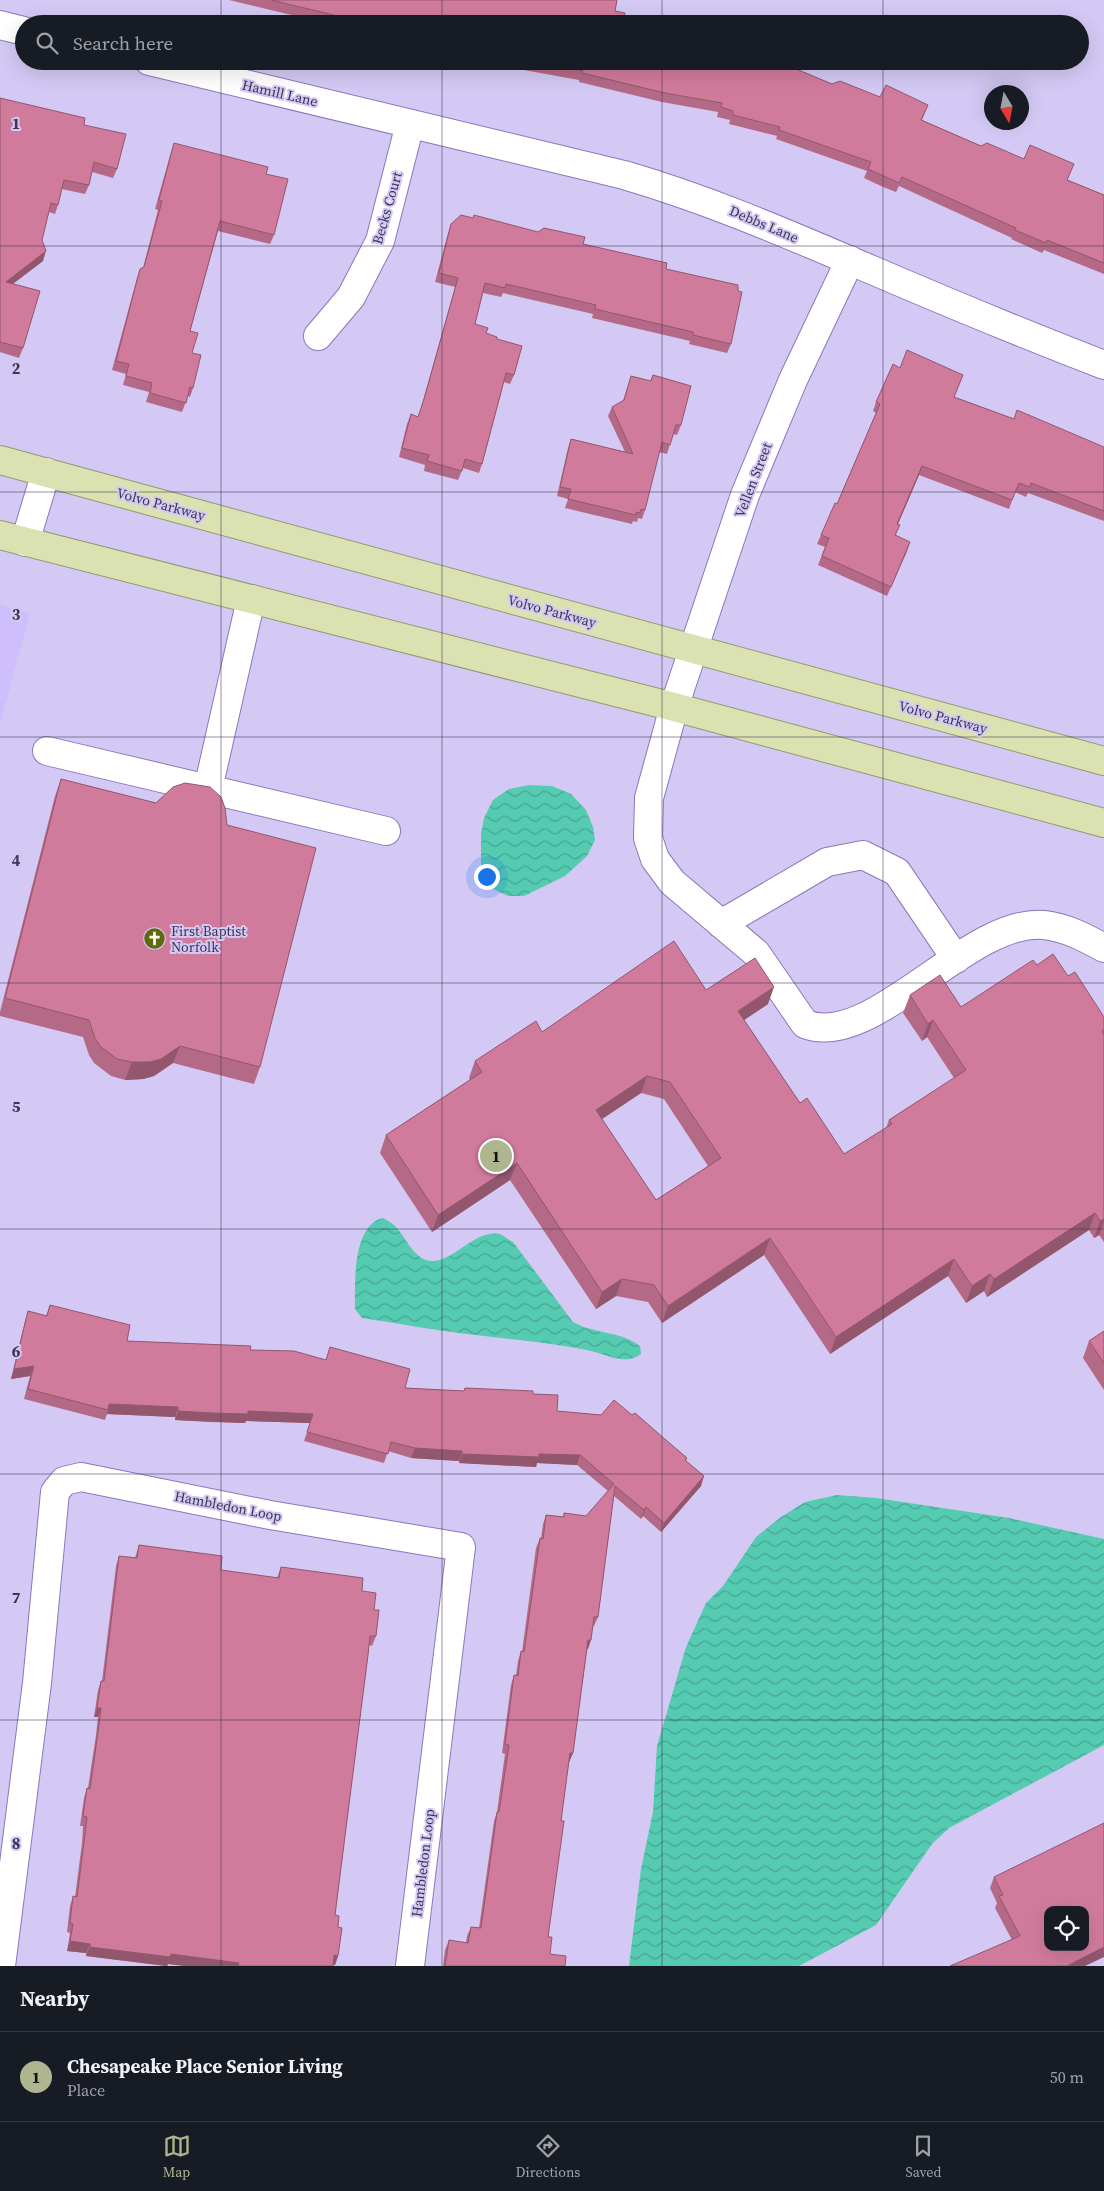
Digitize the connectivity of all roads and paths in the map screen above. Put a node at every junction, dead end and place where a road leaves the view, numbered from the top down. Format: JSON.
{"nodes":[{"id":1,"x":0,"y":26,"type":"edge"},
{"id":2,"x":15,"y":29,"type":"edge"},
{"id":3,"x":186,"y":70,"type":"edge"},
{"id":4,"x":410,"y":124,"type":"junction"},
{"id":5,"x":850,"y":260,"type":"junction"},
{"id":6,"x":318,"y":336,"type":"dead end"},
{"id":7,"x":1104,"y":365,"type":"edge"},
{"id":8,"x":0,"y":460,"type":"edge"},
{"id":9,"x":46,"y":472,"type":"junction"},
{"id":10,"x":13,"y":539,"type":"edge"},
{"id":11,"x":251,"y":599,"type":"junction"},
{"id":12,"x":694,"y":649,"type":"junction"},
{"id":13,"x":674,"y":707,"type":"junction"},
{"id":14,"x":47,"y":751,"type":"dead end"},
{"id":15,"x":1104,"y":761,"type":"edge"},
{"id":16,"x":208,"y":789,"type":"junction"},
{"id":17,"x":1104,"y":823,"type":"edge"},
{"id":18,"x":386,"y":831,"type":"dead end"},
{"id":19,"x":722,"y":924,"type":"junction"},
{"id":20,"x":1104,"y":948,"type":"edge"},
{"id":21,"x":956,"y":959,"type":"junction"},
{"id":22,"x":0,"y":1966,"type":"edge"},
{"id":23,"x":410,"y":1966,"type":"edge"}],
"edges":[{"from":1,"to":2,"type":"street"},
{"from":3,"to":4,"type":"street","name":"Hamill Lane"},
{"from":4,"to":5,"type":"street","name":"Debbs Lane"},
{"from":4,"to":6,"type":"street","name":"Becks Court"},
{"from":5,"to":7,"type":"street","name":"Debbs Lane"},
{"from":5,"to":12,"type":"street","name":"Vellen Street"},
{"from":8,"to":9,"type":"main road","name":"Volvo Parkway"},
{"from":9,"to":10,"type":"street"},
{"from":9,"to":12,"type":"main road","name":"Volvo Parkway"},
{"from":10,"to":11,"type":"main road"},
{"from":11,"to":13,"type":"main road"},
{"from":11,"to":16,"type":"street"},
{"from":12,"to":13,"type":"street","name":"Vellen Street"},
{"from":12,"to":15,"type":"main road","name":"Volvo Parkway"},
{"from":13,"to":17,"type":"main road"},
{"from":13,"to":19,"type":"street","name":"Vellen Street"},
{"from":14,"to":16,"type":"street"},
{"from":16,"to":18,"type":"street"},
{"from":19,"to":21,"type":"street","name":"Vellen Street"},
{"from":19,"to":21,"type":"street"},
{"from":20,"to":21,"type":"street","name":"Vellen Street"},
{"from":22,"to":23,"type":"street","name":"Hambledon Loop"}]}
